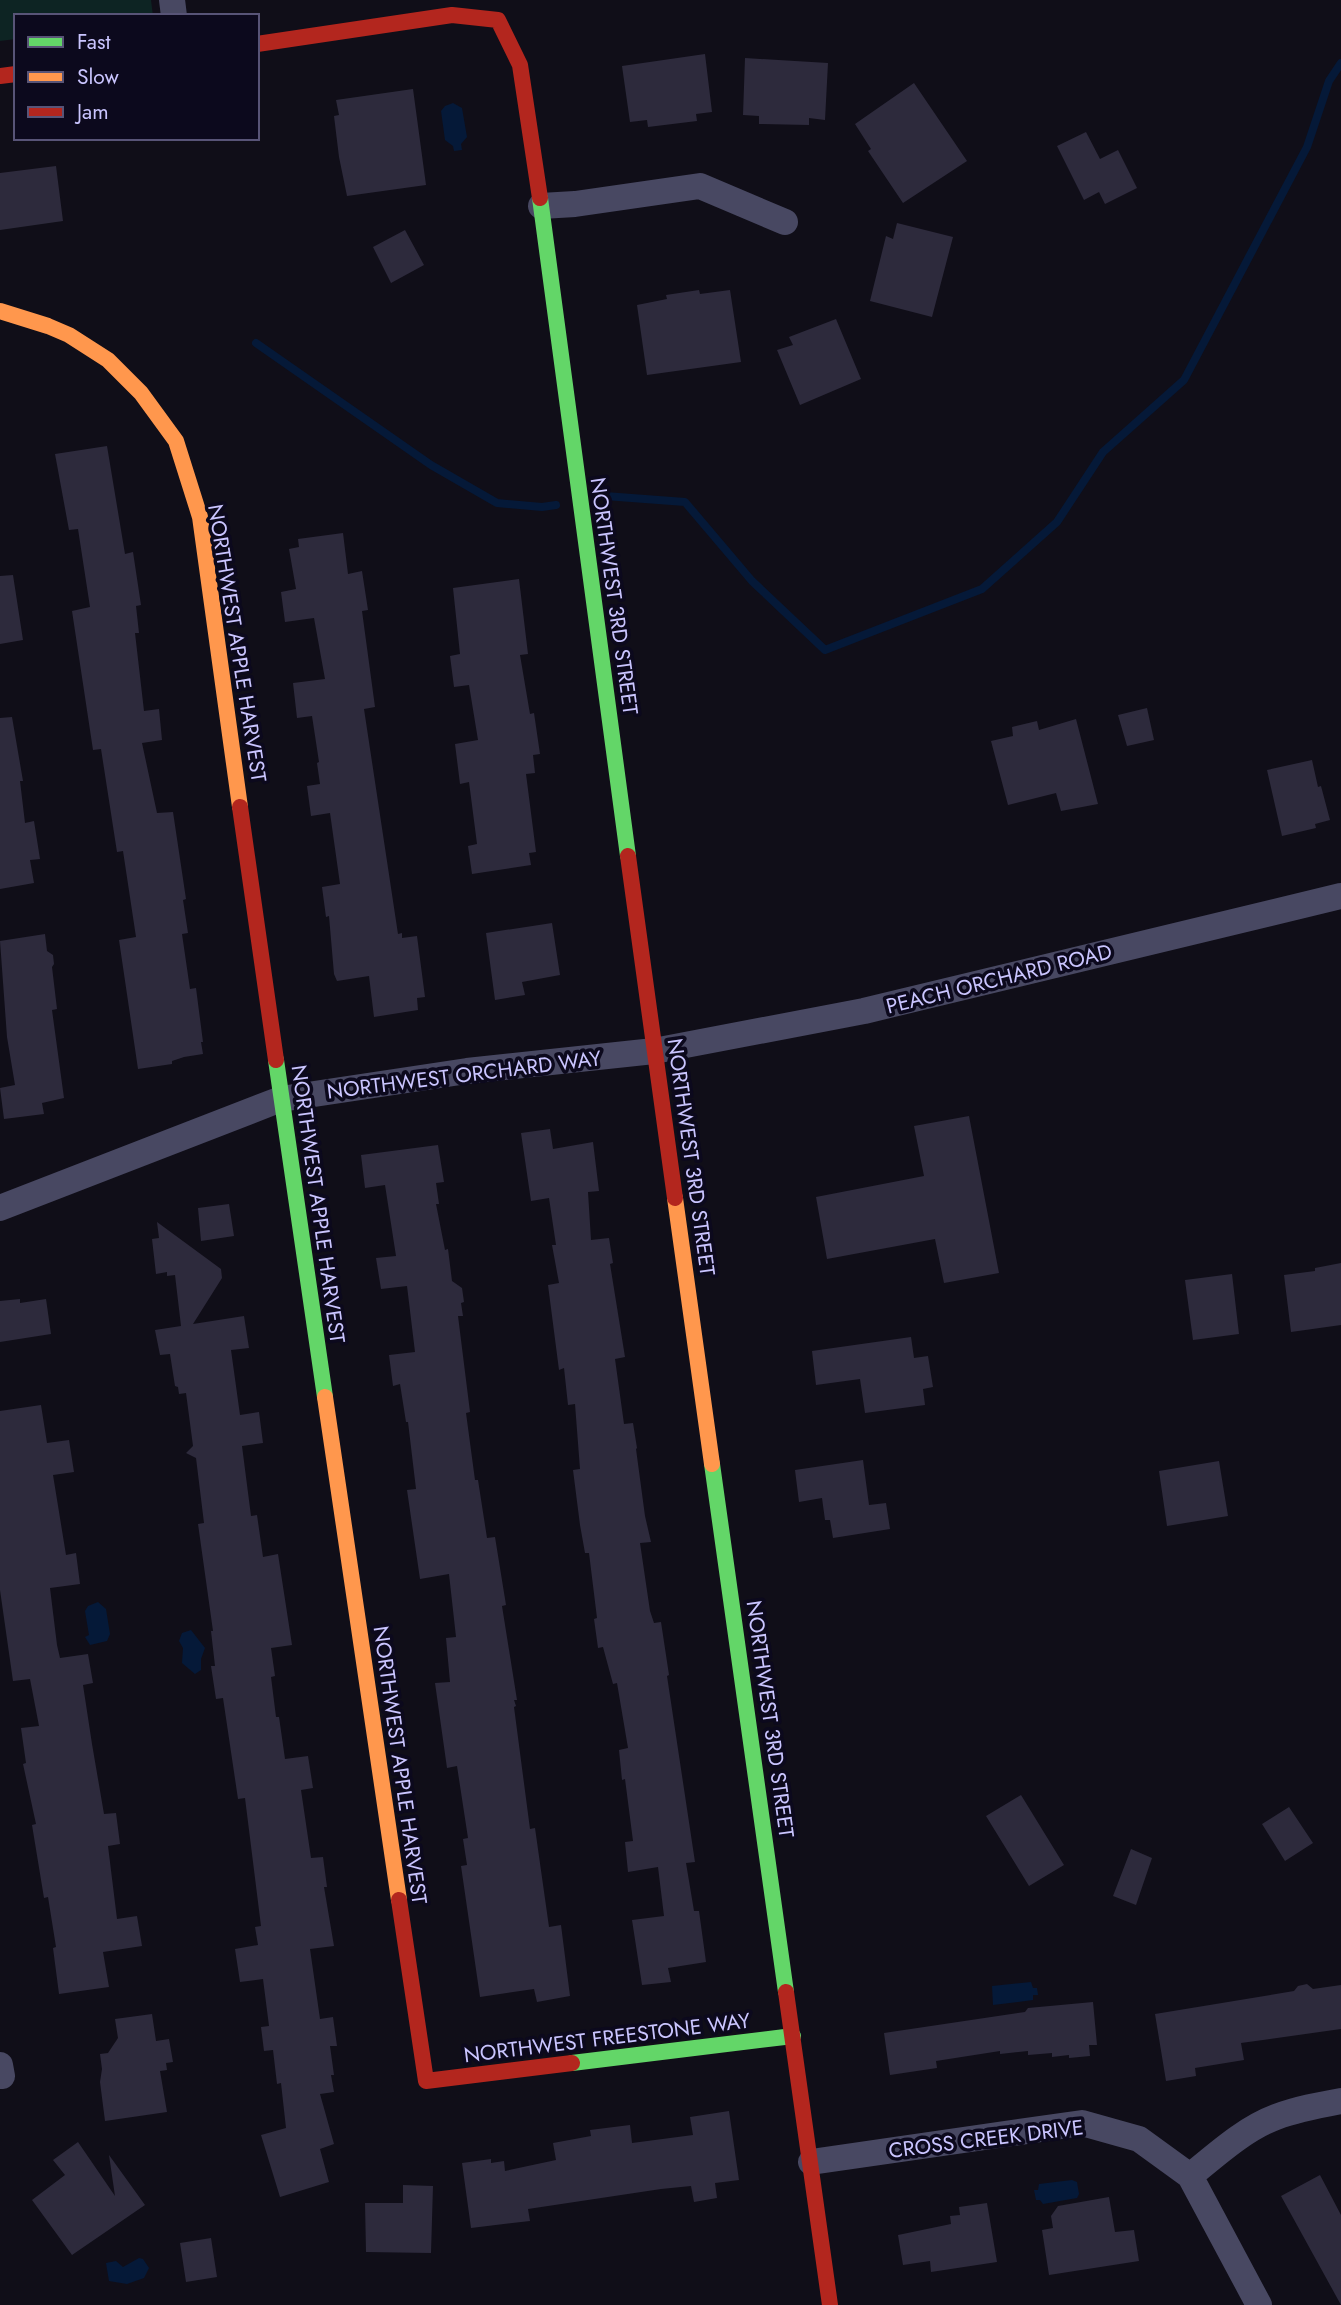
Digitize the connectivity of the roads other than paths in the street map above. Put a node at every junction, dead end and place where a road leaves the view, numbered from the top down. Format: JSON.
{"nodes":[{"id":1,"x":496,"y":7,"type":"edge"},
{"id":2,"x":259,"y":44,"type":"edge"},
{"id":3,"x":541,"y":206,"type":"junction"},
{"id":4,"x":785,"y":222,"type":"dead end"},
{"id":5,"x":0,"y":311,"type":"edge"},
{"id":6,"x":1341,"y":896,"type":"edge"},
{"id":7,"x":654,"y":1051,"type":"junction"},
{"id":8,"x":281,"y":1099,"type":"junction"},
{"id":9,"x":0,"y":1208,"type":"edge"},
{"id":10,"x":793,"y":2036,"type":"junction"},
{"id":11,"x":426,"y":2081,"type":"joint"},
{"id":12,"x":1341,"y":2101,"type":"edge"},
{"id":13,"x":811,"y":2162,"type":"junction"},
{"id":14,"x":1189,"y":2176,"type":"junction"},
{"id":15,"x":830,"y":2305,"type":"edge"},
{"id":16,"x":1259,"y":2305,"type":"edge"}],
"edges":[{"from":1,"to":2,"type":"street"},
{"from":1,"to":3,"type":"street","name":"NORTHWEST 3RD STREET"},
{"from":3,"to":4,"type":"street"},
{"from":3,"to":7,"type":"street","name":"NORTHWEST 3RD STREET"},
{"from":5,"to":8,"type":"street","name":"NORTHWEST APPLE HARVEST"},
{"from":6,"to":7,"type":"street","name":"PEACH ORCHARD ROAD"},
{"from":7,"to":8,"type":"street","name":"NORTHWEST ORCHARD WAY"},
{"from":7,"to":10,"type":"street","name":"NORTHWEST 3RD STREET"},
{"from":8,"to":9,"type":"street","name":"NORTHWEST ORCHARD WAY"},
{"from":8,"to":11,"type":"street","name":"NORTHWEST APPLE HARVEST"},
{"from":10,"to":11,"type":"street","name":"NORTHWEST FREESTONE WAY"},
{"from":10,"to":13,"type":"street","name":"NORTHWEST 3RD STREET"},
{"from":12,"to":14,"type":"street"},
{"from":13,"to":14,"type":"street","name":"CROSS CREEK DRIVE"},
{"from":13,"to":15,"type":"street","name":"NORTHWEST 3RD STREET"},
{"from":14,"to":16,"type":"street"}]}
